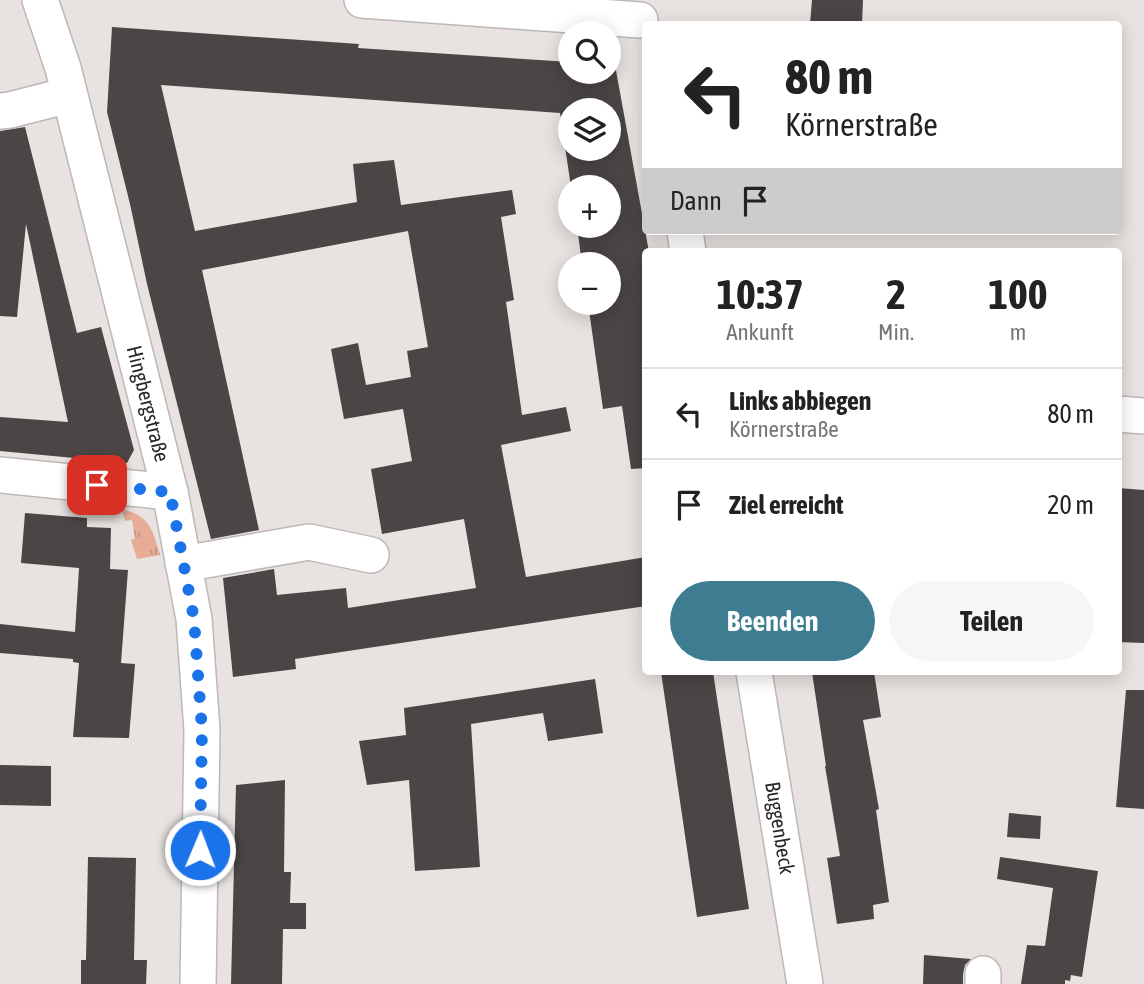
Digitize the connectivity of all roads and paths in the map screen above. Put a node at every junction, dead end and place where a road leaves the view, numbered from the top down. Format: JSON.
{"nodes":[{"id":1,"x":40,"y":0,"type":"edge"},
{"id":2,"x":362,"y":0,"type":"edge"},
{"id":3,"x":642,"y":16,"type":"edge"},
{"id":4,"x":69,"y":95,"type":"junction"},
{"id":5,"x":0,"y":111,"type":"edge"},
{"id":6,"x":1122,"y":414,"type":"edge"},
{"id":7,"x":1144,"y":416,"type":"edge"},
{"id":8,"x":0,"y":475,"type":"edge"},
{"id":9,"x":170,"y":492,"type":"junction"},
{"id":10,"x":371,"y":555,"type":"dead end"},
{"id":11,"x":183,"y":564,"type":"junction"},
{"id":12,"x":754,"y":675,"type":"edge"},
{"id":13,"x":198,"y":984,"type":"edge"},
{"id":14,"x":805,"y":984,"type":"edge"}],
"edges":[{"from":1,"to":4,"type":"street","name":"Hingbergstraße"},
{"from":2,"to":3,"type":"street"},
{"from":4,"to":5,"type":"street"},
{"from":4,"to":9,"type":"street","name":"Hingbergstraße"},
{"from":6,"to":7,"type":"street"},
{"from":8,"to":9,"type":"street"},
{"from":9,"to":11,"type":"street","name":"Hingbergstraße"},
{"from":10,"to":11,"type":"street"},
{"from":11,"to":13,"type":"street","name":"Hingbergstraße"},
{"from":12,"to":14,"type":"street","name":"Buggenbeck"}]}
